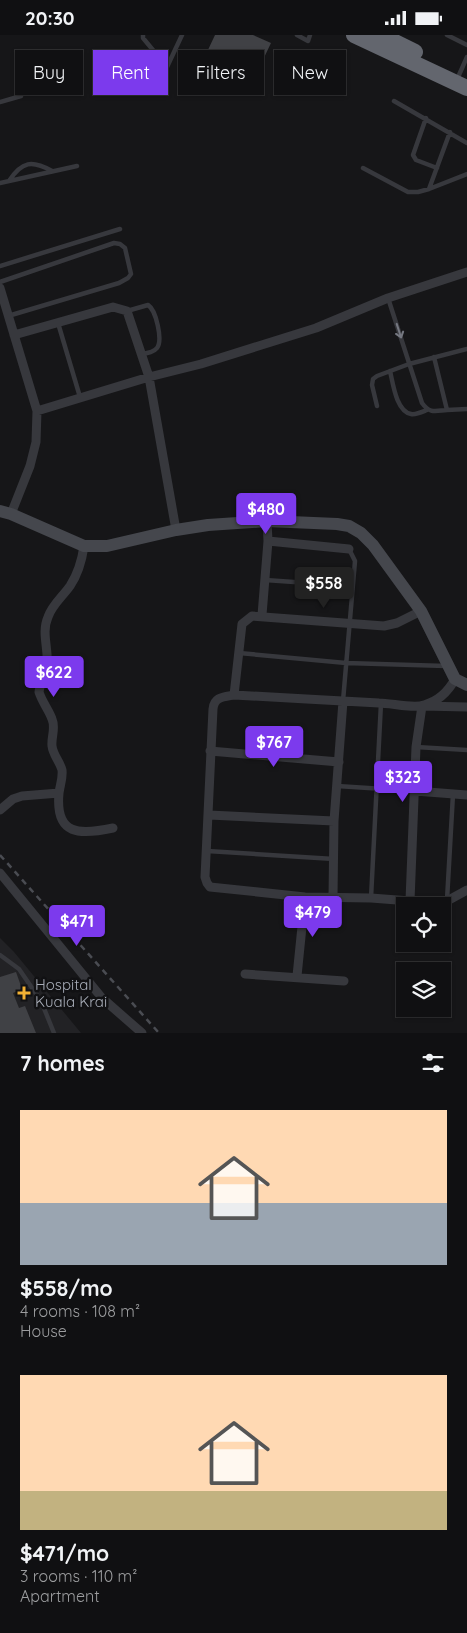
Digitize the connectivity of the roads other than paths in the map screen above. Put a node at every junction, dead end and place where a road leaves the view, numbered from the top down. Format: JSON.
{"nodes":[{"id":1,"x":143,"y":35,"type":"edge"},
{"id":2,"x":182,"y":35,"type":"edge"},
{"id":3,"x":297,"y":35,"type":"edge"},
{"id":4,"x":310,"y":35,"type":"edge"},
{"id":5,"x":354,"y":35,"type":"edge"},
{"id":6,"x":381,"y":35,"type":"edge"},
{"id":7,"x":447,"y":35,"type":"edge"},
{"id":8,"x":467,"y":45,"type":"edge"},
{"id":9,"x":467,"y":57,"type":"edge"},
{"id":10,"x":464,"y":81,"type":"edge"},
{"id":11,"x":21,"y":96,"type":"dead end"},
{"id":12,"x":394,"y":101,"type":"dead end"},
{"id":13,"x":0,"y":102,"type":"edge"},
{"id":14,"x":426,"y":118,"type":"junction"},
{"id":15,"x":450,"y":132,"type":"junction"},
{"id":16,"x":467,"y":143,"type":"edge"},
{"id":17,"x":77,"y":165,"type":"dead end"},
{"id":18,"x":363,"y":168,"type":"dead end"},
{"id":19,"x":437,"y":168,"type":"junction"},
{"id":20,"x":52,"y":171,"type":"junction"},
{"id":21,"x":467,"y":174,"type":"edge"},
{"id":22,"x":9,"y":181,"type":"junction"},
{"id":23,"x":0,"y":183,"type":"edge"},
{"id":24,"x":429,"y":189,"type":"junction"},
{"id":25,"x":120,"y":229,"type":"dead end"},
{"id":26,"x":0,"y":266,"type":"edge"},
{"id":27,"x":467,"y":272,"type":"edge"},
{"id":28,"x":0,"y":282,"type":"edge"},
{"id":29,"x":0,"y":289,"type":"edge"},
{"id":30,"x":388,"y":298,"type":"junction"},
{"id":31,"x":127,"y":311,"type":"junction"},
{"id":32,"x":8,"y":316,"type":"junction"},
{"id":33,"x":58,"y":322,"type":"junction"},
{"id":34,"x":14,"y":335,"type":"junction"},
{"id":35,"x":467,"y":349,"type":"edge"},
{"id":36,"x":142,"y":354,"type":"junction"},
{"id":37,"x":434,"y":357,"type":"junction"},
{"id":38,"x":410,"y":364,"type":"junction"},
{"id":39,"x":390,"y":371,"type":"junction"},
{"id":40,"x":149,"y":377,"type":"junction"},
{"id":41,"x":80,"y":398,"type":"junction"},
{"id":42,"x":378,"y":406,"type":"dead end"},
{"id":43,"x":467,"y":409,"type":"edge"},
{"id":44,"x":426,"y":410,"type":"junction"},
{"id":45,"x":447,"y":410,"type":"junction"},
{"id":46,"x":36,"y":411,"type":"junction"},
{"id":47,"x":5,"y":513,"type":"edge"},
{"id":48,"x":267,"y":521,"type":"junction"},
{"id":49,"x":176,"y":529,"type":"junction"},
{"id":50,"x":268,"y":541,"type":"junction"},
{"id":51,"x":84,"y":546,"type":"junction"},
{"id":52,"x":349,"y":549,"type":"joint"},
{"id":53,"x":265,"y":580,"type":"junction"},
{"id":54,"x":352,"y":586,"type":"junction"},
{"id":55,"x":420,"y":611,"type":"junction"},
{"id":56,"x":262,"y":615,"type":"junction"},
{"id":57,"x":350,"y":623,"type":"junction"},
{"id":58,"x":238,"y":653,"type":"junction"},
{"id":59,"x":346,"y":663,"type":"junction"},
{"id":60,"x":447,"y":666,"type":"junction"},
{"id":61,"x":455,"y":679,"type":"junction"},
{"id":62,"x":467,"y":685,"type":"edge"},
{"id":63,"x":234,"y":695,"type":"junction"},
{"id":64,"x":343,"y":701,"type":"junction"},
{"id":65,"x":381,"y":703,"type":"junction"},
{"id":66,"x":422,"y":706,"type":"junction"},
{"id":67,"x":467,"y":707,"type":"edge"},
{"id":68,"x":416,"y":747,"type":"junction"},
{"id":69,"x":467,"y":750,"type":"edge"},
{"id":70,"x":210,"y":751,"type":"junction"},
{"id":71,"x":339,"y":762,"type":"junction"},
{"id":72,"x":336,"y":786,"type":"junction"},
{"id":73,"x":377,"y":789,"type":"junction"},
{"id":74,"x":415,"y":791,"type":"junction"},
{"id":75,"x":59,"y":793,"type":"junction"},
{"id":76,"x":453,"y":794,"type":"junction"},
{"id":77,"x":467,"y":795,"type":"edge"},
{"id":78,"x":0,"y":810,"type":"edge"},
{"id":79,"x":209,"y":815,"type":"junction"},
{"id":80,"x":334,"y":821,"type":"junction"},
{"id":81,"x":113,"y":828,"type":"dead end"},
{"id":82,"x":207,"y":851,"type":"junction"},
{"id":83,"x":334,"y":859,"type":"junction"},
{"id":84,"x":0,"y":873,"type":"edge"},
{"id":85,"x":467,"y":890,"type":"edge"},
{"id":86,"x":305,"y":897,"type":"junction"},
{"id":87,"x":333,"y":897,"type":"junction"},
{"id":88,"x":410,"y":897,"type":"edge"},
{"id":89,"x":447,"y":897,"type":"edge"},
{"id":90,"x":371,"y":898,"type":"junction"},
{"id":91,"x":451,"y":899,"type":"edge"},
{"id":92,"x":396,"y":900,"type":"edge"},
{"id":93,"x":0,"y":955,"type":"edge"},
{"id":94,"x":245,"y":974,"type":"dead end"},
{"id":95,"x":297,"y":976,"type":"junction"},
{"id":96,"x":344,"y":981,"type":"dead end"},
{"id":97,"x":54,"y":1033,"type":"edge"},
{"id":98,"x":142,"y":1033,"type":"edge"}],
"edges":[{"from":1,"to":2,"type":"lane"},
{"from":3,"to":4,"type":"lane"},
{"from":5,"to":10,"type":"highway"},
{"from":6,"to":10,"type":"highway"},
{"from":7,"to":8,"type":"lane"},
{"from":9,"to":10,"type":"lane"},
{"from":11,"to":13,"type":"lane"},
{"from":12,"to":14,"type":"lane"},
{"from":14,"to":15,"type":"lane"},
{"from":14,"to":19,"type":"lane"},
{"from":15,"to":16,"type":"lane"},
{"from":15,"to":19,"type":"lane"},
{"from":17,"to":20,"type":"lane"},
{"from":18,"to":24,"type":"lane"},
{"from":19,"to":24,"type":"lane"},
{"from":20,"to":22,"type":"lane"},
{"from":20,"to":22,"type":"lane"},
{"from":21,"to":24,"type":"lane"},
{"from":22,"to":23,"type":"lane"},
{"from":25,"to":26,"type":"lane"},
{"from":27,"to":30,"type":"street"},
{"from":28,"to":32,"type":"lane"},
{"from":29,"to":32,"type":"street"},
{"from":30,"to":38,"type":"lane","one_way":true},
{"from":30,"to":40,"type":"street"},
{"from":31,"to":33,"type":"street"},
{"from":31,"to":36,"type":"street"},
{"from":31,"to":36,"type":"lane"},
{"from":32,"to":34,"type":"street"},
{"from":33,"to":34,"type":"street"},
{"from":33,"to":41,"type":"lane"},
{"from":34,"to":46,"type":"street"},
{"from":35,"to":37,"type":"lane"},
{"from":36,"to":40,"type":"street"},
{"from":37,"to":38,"type":"lane"},
{"from":37,"to":45,"type":"lane"},
{"from":38,"to":39,"type":"lane"},
{"from":38,"to":44,"type":"lane"},
{"from":39,"to":42,"type":"lane"},
{"from":39,"to":44,"type":"lane"},
{"from":40,"to":41,"type":"street"},
{"from":40,"to":49,"type":"street"},
{"from":41,"to":46,"type":"street"},
{"from":43,"to":45,"type":"lane"},
{"from":44,"to":45,"type":"lane"},
{"from":46,"to":47,"type":"street"},
{"from":47,"to":51,"type":"street"},
{"from":48,"to":49,"type":"street"},
{"from":48,"to":50,"type":"street"},
{"from":48,"to":55,"type":"street"},
{"from":49,"to":51,"type":"street"},
{"from":50,"to":52,"type":"street"},
{"from":50,"to":53,"type":"street"},
{"from":51,"to":75,"type":"street"},
{"from":52,"to":54,"type":"lane"},
{"from":53,"to":54,"type":"lane"},
{"from":53,"to":56,"type":"street"},
{"from":54,"to":57,"type":"lane"},
{"from":55,"to":57,"type":"street"},
{"from":55,"to":60,"type":"street"},
{"from":56,"to":57,"type":"street"},
{"from":56,"to":58,"type":"street"},
{"from":57,"to":59,"type":"lane"},
{"from":58,"to":59,"type":"lane"},
{"from":58,"to":63,"type":"street"},
{"from":59,"to":60,"type":"lane"},
{"from":59,"to":64,"type":"lane"},
{"from":60,"to":61,"type":"street"},
{"from":61,"to":62,"type":"street"},
{"from":61,"to":66,"type":"street"},
{"from":63,"to":64,"type":"street"},
{"from":63,"to":70,"type":"street"},
{"from":64,"to":65,"type":"street"},
{"from":64,"to":71,"type":"street"},
{"from":65,"to":66,"type":"street"},
{"from":65,"to":73,"type":"lane"},
{"from":66,"to":67,"type":"street"},
{"from":66,"to":68,"type":"street"},
{"from":68,"to":69,"type":"lane"},
{"from":68,"to":74,"type":"street"},
{"from":70,"to":71,"type":"street"},
{"from":70,"to":79,"type":"street"},
{"from":71,"to":72,"type":"street"},
{"from":72,"to":73,"type":"lane"},
{"from":72,"to":80,"type":"street"},
{"from":73,"to":74,"type":"lane"},
{"from":73,"to":90,"type":"lane"},
{"from":74,"to":76,"type":"street"},
{"from":74,"to":88,"type":"street"},
{"from":75,"to":78,"type":"street"},
{"from":75,"to":81,"type":"street"},
{"from":76,"to":77,"type":"street"},
{"from":76,"to":89,"type":"lane"},
{"from":79,"to":80,"type":"street"},
{"from":79,"to":82,"type":"street"},
{"from":80,"to":83,"type":"street"},
{"from":82,"to":83,"type":"lane"},
{"from":82,"to":86,"type":"street"},
{"from":83,"to":87,"type":"street"},
{"from":84,"to":98,"type":"street"},
{"from":85,"to":91,"type":"street"},
{"from":86,"to":87,"type":"street"},
{"from":86,"to":95,"type":"street"},
{"from":87,"to":90,"type":"street"},
{"from":90,"to":92,"type":"street"},
{"from":93,"to":97,"type":"lane"},
{"from":94,"to":95,"type":"street"},
{"from":95,"to":96,"type":"street"}]}
